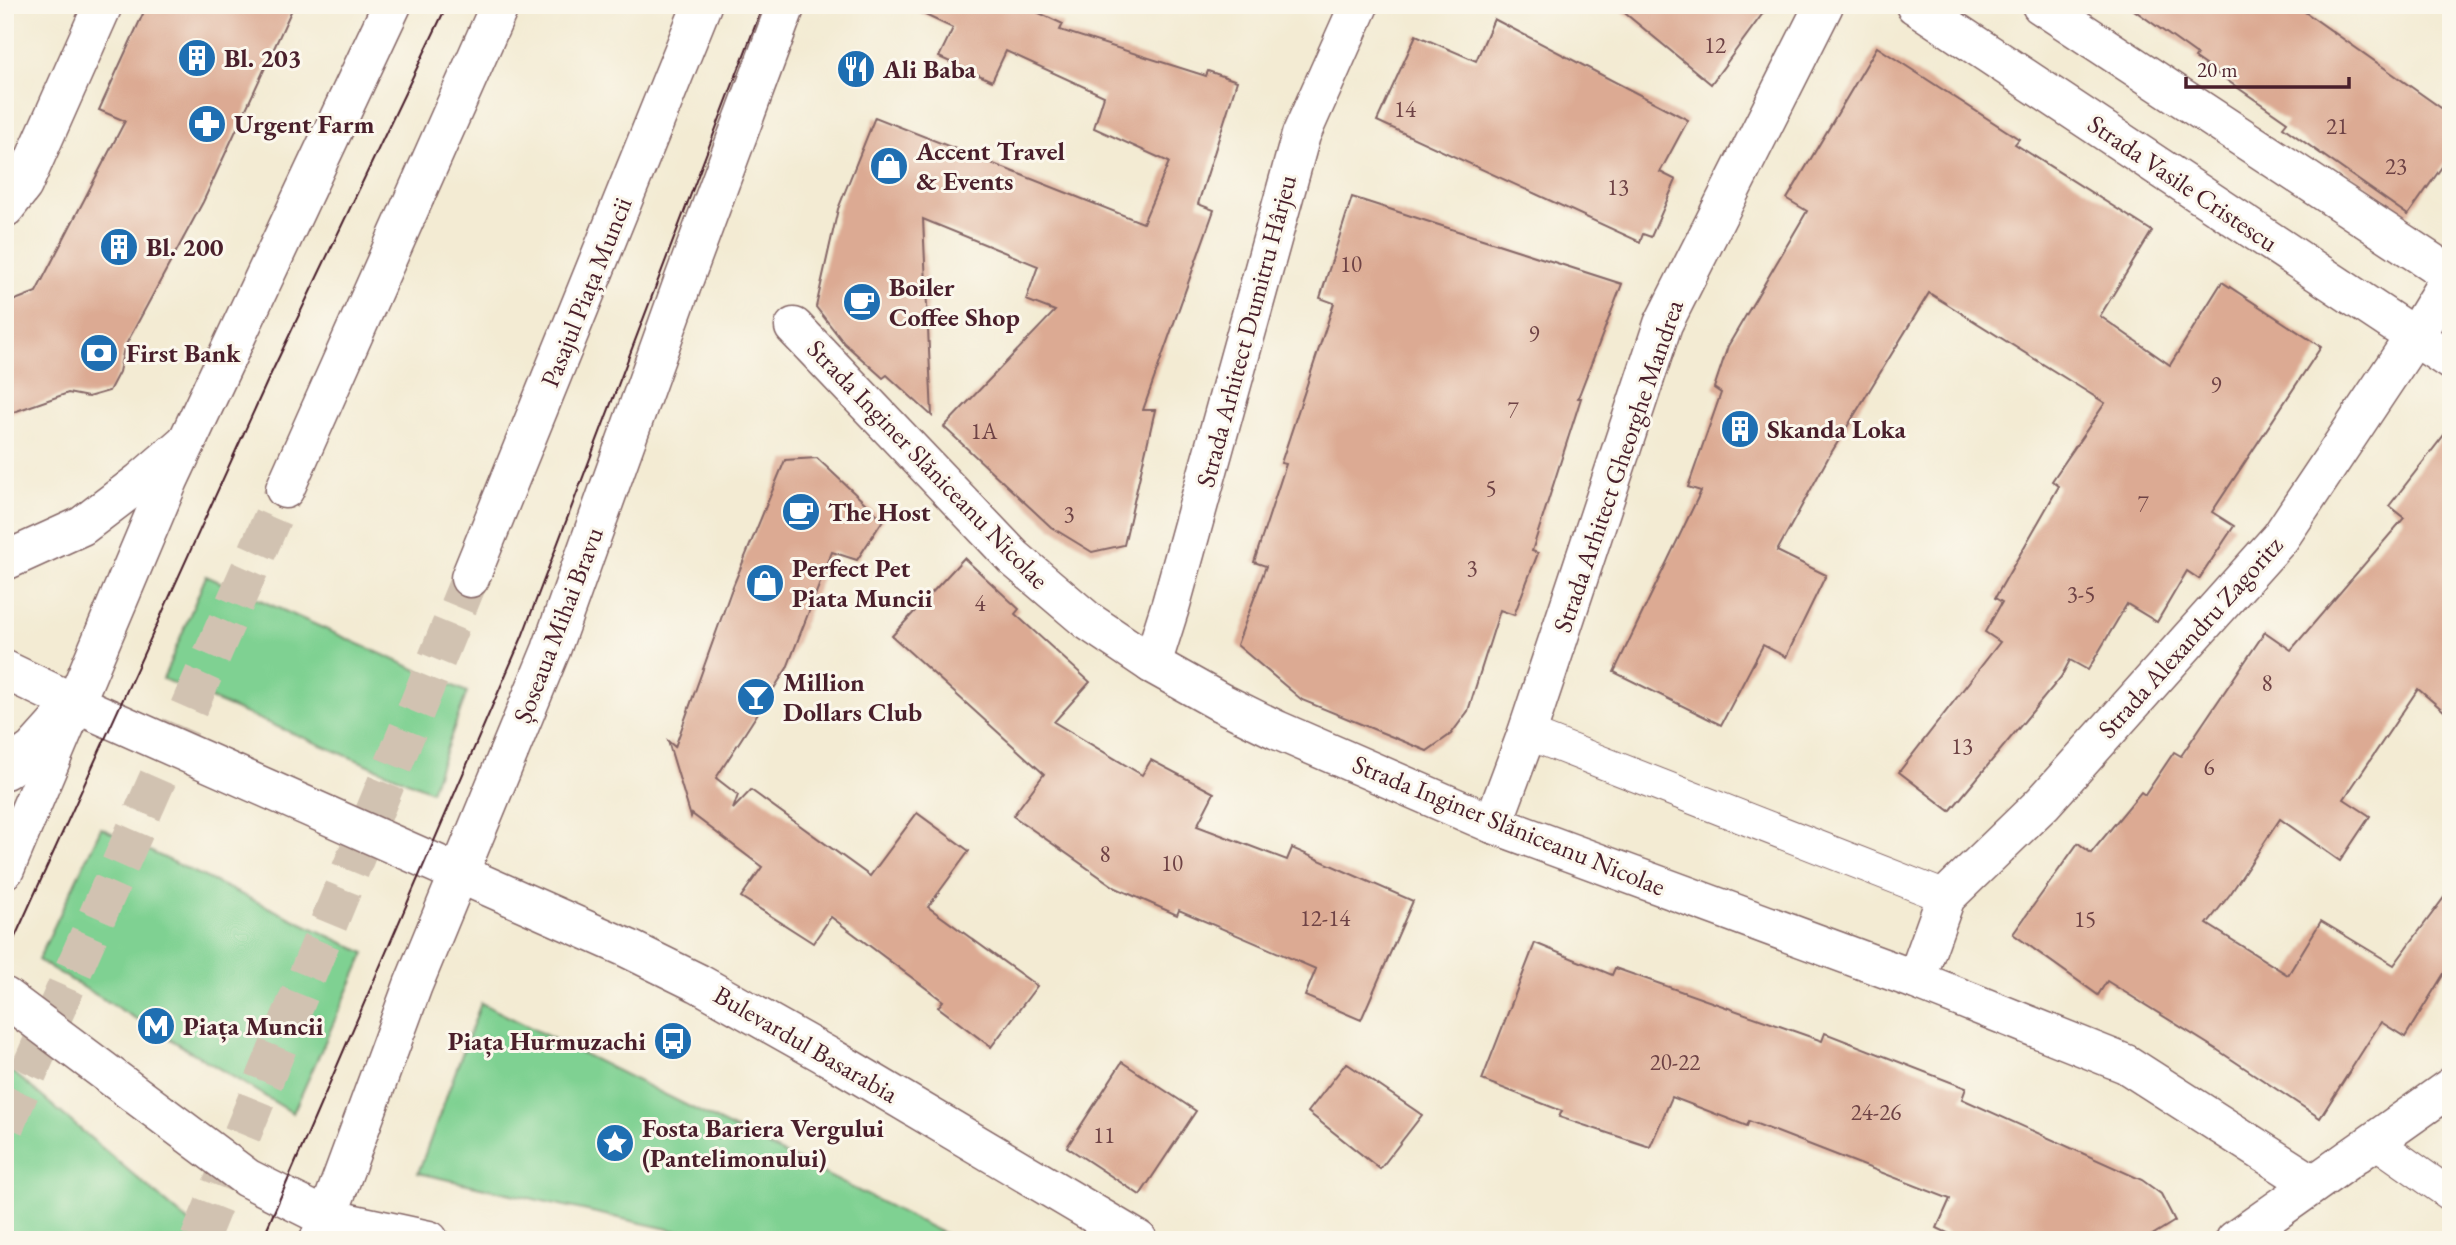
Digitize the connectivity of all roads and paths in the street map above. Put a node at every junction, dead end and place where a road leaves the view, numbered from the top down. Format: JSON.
{"nodes":[{"id":1,"x":103,"y":5,"type":"edge"},
{"id":2,"x":393,"y":5,"type":"edge"},
{"id":3,"x":500,"y":5,"type":"edge"},
{"id":4,"x":702,"y":5,"type":"edge"},
{"id":5,"x":786,"y":5,"type":"edge"},
{"id":6,"x":1359,"y":5,"type":"edge"},
{"id":7,"x":1824,"y":5,"type":"edge"},
{"id":8,"x":1914,"y":5,"type":"edge"},
{"id":9,"x":2041,"y":5,"type":"edge"},
{"id":10,"x":5,"y":208,"type":"edge"},
{"id":11,"x":2451,"y":276,"type":"edge"},
{"id":12,"x":794,"y":327,"type":"dead end"},
{"id":13,"x":2414,"y":337,"type":"junction"},
{"id":14,"x":2451,"y":361,"type":"edge"},
{"id":15,"x":185,"y":443,"type":"junction"},
{"id":16,"x":285,"y":489,"type":"tunnel mouth"},
{"id":17,"x":5,"y":561,"type":"edge"},
{"id":18,"x":470,"y":578,"type":"tunnel mouth"},
{"id":19,"x":1152,"y":664,"type":"junction"},
{"id":20,"x":5,"y":670,"type":"edge"},
{"id":21,"x":74,"y":703,"type":"junction"},
{"id":22,"x":1527,"y":733,"type":"junction"},
{"id":23,"x":5,"y":770,"type":"edge"},
{"id":24,"x":1493,"y":824,"type":"junction"},
{"id":25,"x":5,"y":869,"type":"edge"},
{"id":26,"x":459,"y":875,"type":"junction"},
{"id":27,"x":1946,"y":897,"type":"junction"},
{"id":28,"x":1916,"y":980,"type":"junction"},
{"id":29,"x":5,"y":998,"type":"edge"},
{"id":30,"x":2451,"y":1087,"type":"edge"},
{"id":31,"x":2374,"y":1141,"type":"junction"},
{"id":32,"x":2312,"y":1185,"type":"junction"},
{"id":33,"x":2451,"y":1195,"type":"edge"},
{"id":34,"x":323,"y":1229,"type":"edge"},
{"id":35,"x":429,"y":1240,"type":"edge"},
{"id":36,"x":1138,"y":1240,"type":"edge"},
{"id":37,"x":2235,"y":1240,"type":"edge"}],
"edges":[{"from":1,"to":10,"type":"street"},
{"from":2,"to":15,"type":"street"},
{"from":3,"to":16,"type":"street"},
{"from":4,"to":18,"type":"street","name":"Pasajul Piața Muncii"},
{"from":5,"to":26,"type":"street","name":"Șoseaua Mihai Bravu"},
{"from":6,"to":19,"type":"street","name":"Strada Arhitect Dumitru Hârjeu"},
{"from":7,"to":22,"type":"street","name":"Strada Arhitect Gheorghe Mandrea"},
{"from":8,"to":13,"type":"street","name":"Strada Vasile Cristescu"},
{"from":9,"to":11,"type":"street"},
{"from":11,"to":13,"type":"street","name":"Strada Alexandru Zagoritz"},
{"from":12,"to":19,"type":"street","name":"Strada Inginer Slăniceanu Nicolae"},
{"from":13,"to":14,"type":"street","name":"Strada Vasile Cristescu"},
{"from":13,"to":27,"type":"street","name":"Strada Alexandru Zagoritz"},
{"from":15,"to":17,"type":"street"},
{"from":15,"to":21,"type":"street"},
{"from":19,"to":24,"type":"street","name":"Strada Inginer Slăniceanu Nicolae"},
{"from":20,"to":21,"type":"street"},
{"from":21,"to":23,"type":"street"},
{"from":21,"to":25,"type":"street"},
{"from":21,"to":26,"type":"street"},
{"from":22,"to":24,"type":"street","name":"Strada Arhitect Gheorghe Mandrea"},
{"from":22,"to":27,"type":"lane"},
{"from":24,"to":28,"type":"street","name":"Strada Inginer Slăniceanu Nicolae"},
{"from":26,"to":34,"type":"street","name":"Șoseaua Mihai Bravu"},
{"from":26,"to":36,"type":"street","name":"Bulevardul Basarabia"},
{"from":27,"to":28,"type":"street","name":"Strada Alexandru Zagoritz"},
{"from":28,"to":32,"type":"street","name":"Strada Inginer Slăniceanu Nicolae"},
{"from":29,"to":34,"type":"street"},
{"from":30,"to":31,"type":"street"},
{"from":31,"to":32,"type":"street"},
{"from":31,"to":33,"type":"lane"},
{"from":32,"to":37,"type":"street"},
{"from":34,"to":35,"type":"street"}]}
